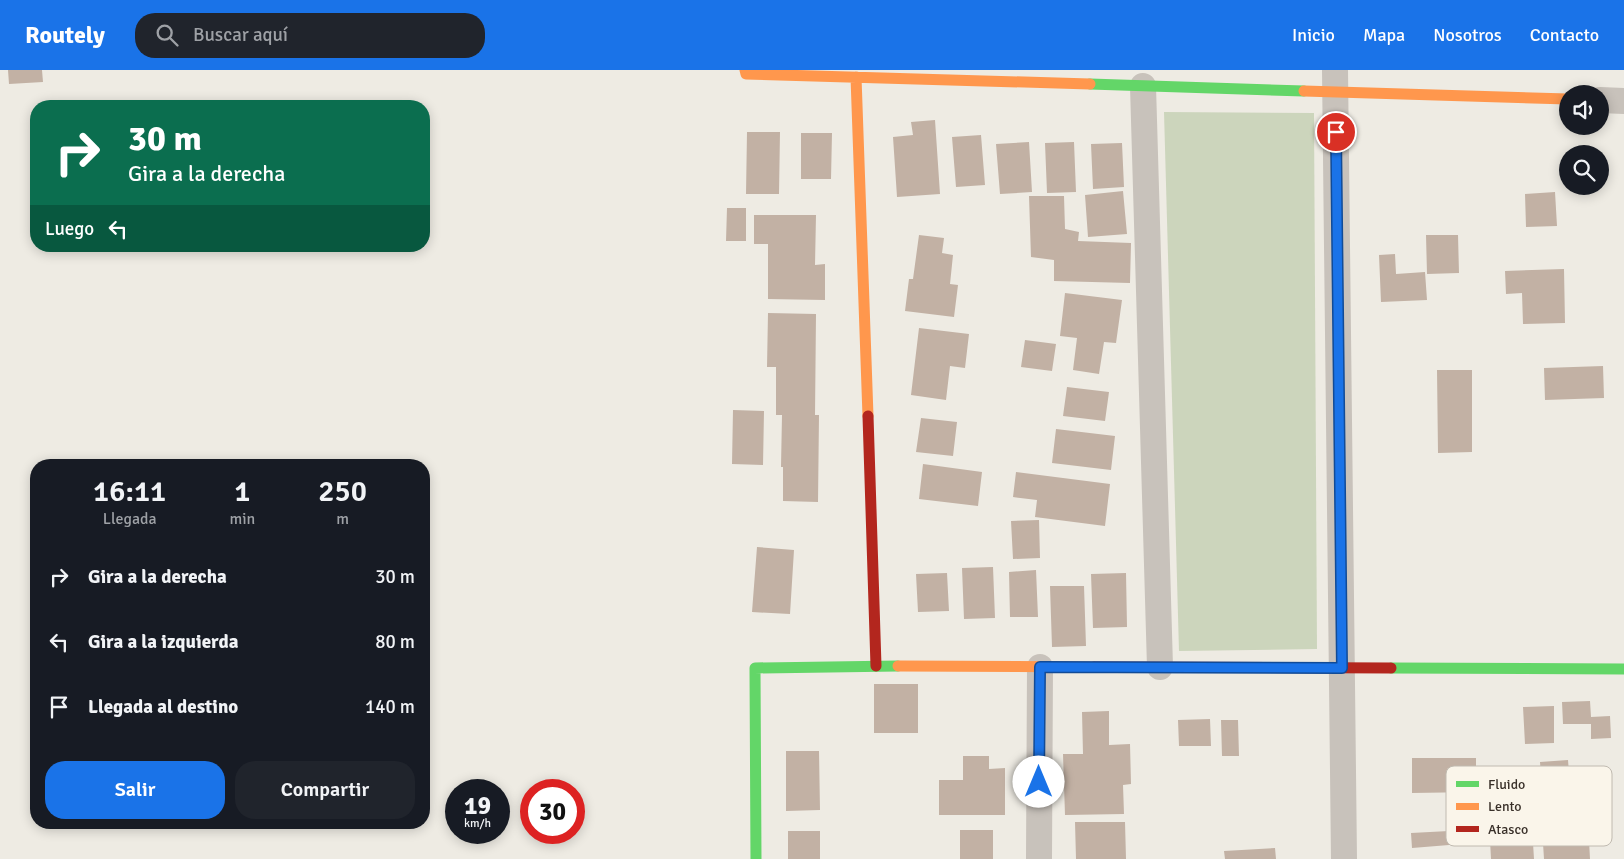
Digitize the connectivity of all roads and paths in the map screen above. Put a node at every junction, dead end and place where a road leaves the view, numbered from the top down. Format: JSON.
{"nodes":[{"id":1,"x":746,"y":70,"type":"edge"},
{"id":2,"x":1021,"y":76,"type":"edge"},
{"id":3,"x":856,"y":77,"type":"junction"},
{"id":4,"x":1335,"y":81,"type":"edge"},
{"id":5,"x":1143,"y":86,"type":"junction"},
{"id":6,"x":1559,"y":98,"type":"edge"},
{"id":7,"x":1609,"y":100,"type":"edge"},
{"id":8,"x":1624,"y":101,"type":"edge"},
{"id":9,"x":876,"y":666,"type":"junction"},
{"id":10,"x":1040,"y":667,"type":"junction"},
{"id":11,"x":1160,"y":667,"type":"junction"},
{"id":12,"x":1342,"y":668,"type":"junction"},
{"id":13,"x":1624,"y":669,"type":"edge"},
{"id":14,"x":756,"y":859,"type":"edge"},
{"id":15,"x":1039,"y":859,"type":"edge"},
{"id":16,"x":1344,"y":859,"type":"edge"}],
"edges":[{"from":1,"to":3,"type":"street"},
{"from":2,"to":3,"type":"street"},
{"from":2,"to":5,"type":"street"},
{"from":3,"to":9,"type":"street"},
{"from":4,"to":5,"type":"street"},
{"from":4,"to":6,"type":"street"},
{"from":4,"to":12,"type":"street"},
{"from":5,"to":11,"type":"street"},
{"from":7,"to":8,"type":"street"},
{"from":9,"to":10,"type":"street"},
{"from":9,"to":14,"type":"street"},
{"from":10,"to":11,"type":"street"},
{"from":10,"to":15,"type":"street"},
{"from":11,"to":12,"type":"street"},
{"from":12,"to":13,"type":"street"},
{"from":12,"to":16,"type":"street"}]}
